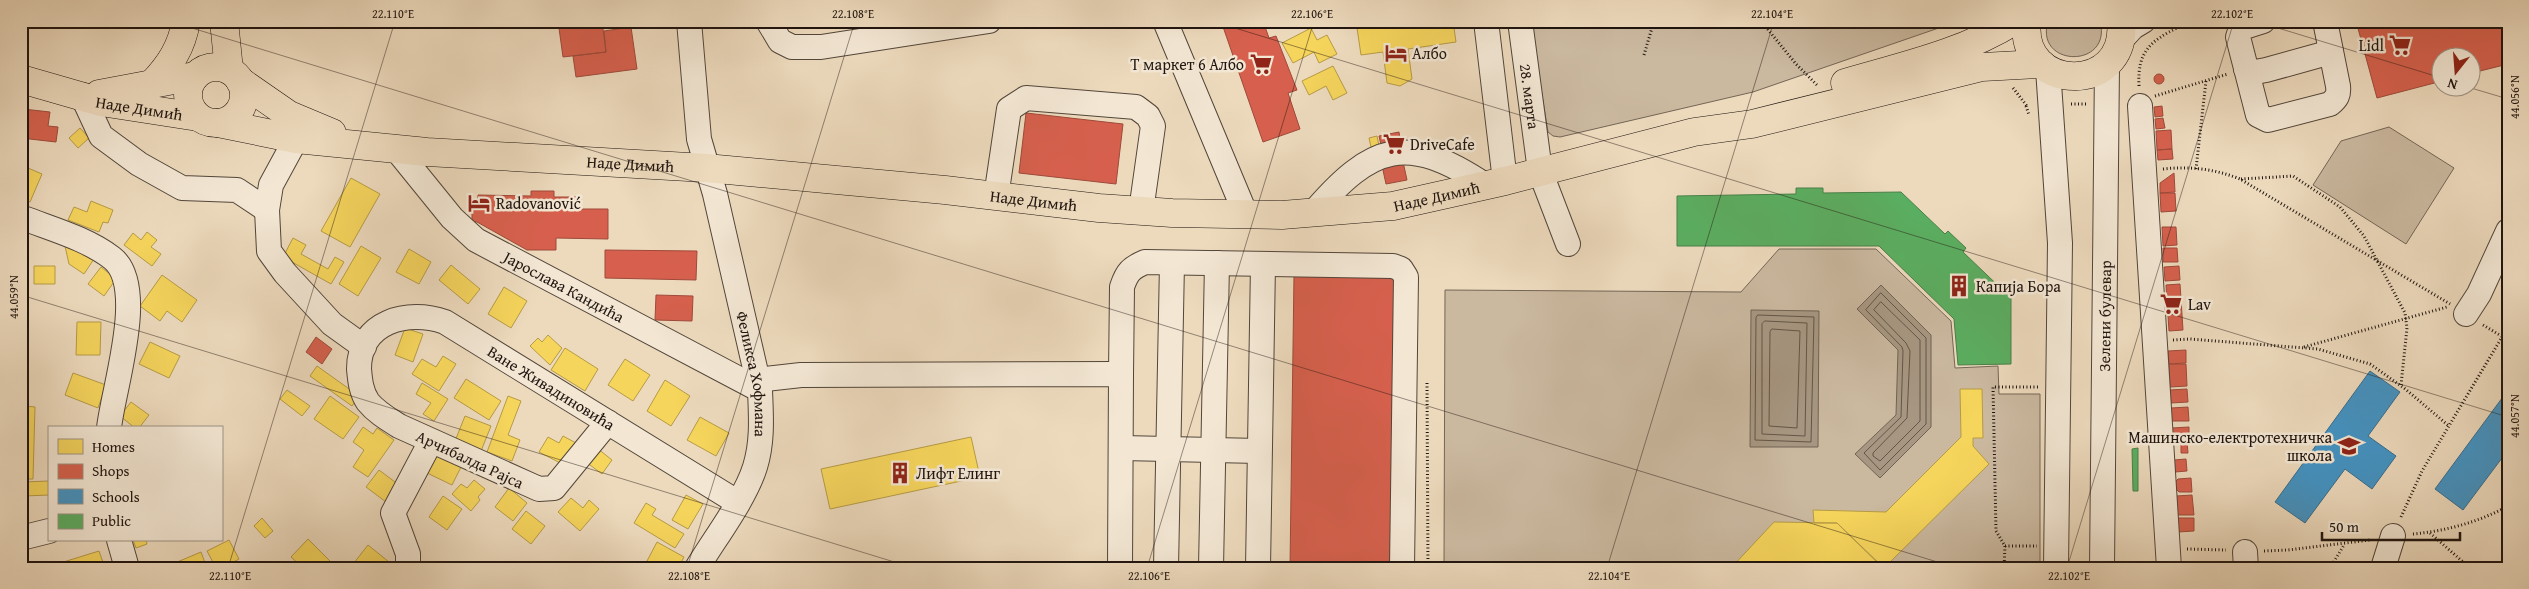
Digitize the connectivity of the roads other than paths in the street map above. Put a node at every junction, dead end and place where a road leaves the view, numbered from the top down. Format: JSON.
{"nodes":[{"id":1,"x":186,"y":21,"type":"edge"},
{"id":2,"x":196,"y":21,"type":"edge"},
{"id":3,"x":224,"y":21,"type":"edge"},
{"id":4,"x":689,"y":21,"type":"edge"},
{"id":5,"x":768,"y":21,"type":"edge"},
{"id":6,"x":988,"y":21,"type":"edge"},
{"id":7,"x":1165,"y":21,"type":"edge"},
{"id":8,"x":1486,"y":21,"type":"edge"},
{"id":9,"x":1520,"y":21,"type":"edge"},
{"id":10,"x":2014,"y":21,"type":"edge"},
{"id":11,"x":2027,"y":21,"type":"edge"},
{"id":12,"x":2144,"y":21,"type":"edge"},
{"id":13,"x":2263,"y":21,"type":"edge"},
{"id":14,"x":2324,"y":21,"type":"edge"},
{"id":15,"x":2116,"y":42,"type":"edge"},
{"id":16,"x":2331,"y":52,"type":"junction"},
{"id":17,"x":2044,"y":67,"type":"junction"},
{"id":18,"x":2246,"y":69,"type":"junction"},
{"id":19,"x":198,"y":74,"type":"junction"},
{"id":20,"x":235,"y":76,"type":"junction"},
{"id":21,"x":21,"y":79,"type":"edge"},
{"id":22,"x":152,"y":84,"type":"junction"},
{"id":23,"x":82,"y":96,"type":"junction"},
{"id":24,"x":2140,"y":106,"type":"road end"},
{"id":25,"x":208,"y":120,"type":"junction"},
{"id":26,"x":1694,"y":132,"type":"junction"},
{"id":27,"x":296,"y":139,"type":"junction"},
{"id":28,"x":365,"y":144,"type":"junction"},
{"id":29,"x":396,"y":149,"type":"junction"},
{"id":30,"x":706,"y":168,"type":"junction"},
{"id":31,"x":1540,"y":171,"type":"junction"},
{"id":32,"x":1495,"y":183,"type":"junction"},
{"id":33,"x":996,"y":197,"type":"junction"},
{"id":34,"x":267,"y":210,"type":"junction"},
{"id":35,"x":1141,"y":211,"type":"junction"},
{"id":36,"x":1313,"y":214,"type":"junction"},
{"id":37,"x":1246,"y":215,"type":"junction"},
{"id":38,"x":21,"y":217,"type":"edge"},
{"id":39,"x":1568,"y":244,"type":"dead end"},
{"id":40,"x":2505,"y":244,"type":"edge"},
{"id":41,"x":1172,"y":263,"type":"junction"},
{"id":42,"x":1217,"y":263,"type":"junction"},
{"id":43,"x":1263,"y":264,"type":"junction"},
{"id":44,"x":2466,"y":314,"type":"road end"},
{"id":45,"x":364,"y":347,"type":"junction"},
{"id":46,"x":1122,"y":374,"type":"junction"},
{"id":47,"x":759,"y":385,"type":"junction"},
{"id":48,"x":608,"y":422,"type":"junction"},
{"id":49,"x":109,"y":426,"type":"edge"},
{"id":50,"x":431,"y":440,"type":"junction"},
{"id":51,"x":1122,"y":448,"type":"junction"},
{"id":52,"x":1168,"y":450,"type":"junction"},
{"id":53,"x":1214,"y":451,"type":"junction"},
{"id":54,"x":1259,"y":452,"type":"junction"},
{"id":55,"x":737,"y":502,"type":"junction"},
{"id":56,"x":48,"y":531,"type":"edge"},
{"id":57,"x":2393,"y":536,"type":"road end"},
{"id":58,"x":21,"y":538,"type":"edge"},
{"id":59,"x":120,"y":542,"type":"edge"},
{"id":60,"x":2168,"y":559,"type":"edge"},
{"id":61,"x":128,"y":568,"type":"edge"},
{"id":62,"x":408,"y":568,"type":"edge"},
{"id":63,"x":697,"y":568,"type":"edge"},
{"id":64,"x":1120,"y":568,"type":"edge"},
{"id":65,"x":1166,"y":568,"type":"edge"},
{"id":66,"x":1211,"y":568,"type":"edge"},
{"id":67,"x":1258,"y":568,"type":"edge"},
{"id":68,"x":1402,"y":568,"type":"edge"},
{"id":69,"x":2056,"y":568,"type":"edge"},
{"id":70,"x":2102,"y":568,"type":"edge"},
{"id":71,"x":2383,"y":568,"type":"edge"}],
"edges":[{"from":1,"to":22,"type":"main road"},
{"from":2,"to":19,"type":"main road"},
{"from":3,"to":20,"type":"main road"},
{"from":4,"to":30,"type":"street","name":"Феликса Хофмана"},
{"from":5,"to":6,"type":"street"},
{"from":7,"to":37,"type":"street"},
{"from":8,"to":32,"type":"street"},
{"from":9,"to":31,"type":"street","name":"28. марта"},
{"from":10,"to":26,"type":"main road"},
{"from":11,"to":17,"type":"main road"},
{"from":12,"to":15,"type":"street"},
{"from":13,"to":18,"type":"street"},
{"from":14,"to":16,"type":"street"},
{"from":15,"to":17,"type":"main road"},
{"from":15,"to":70,"type":"street","name":"Зелени булевар"},
{"from":16,"to":18,"type":"street"},
{"from":16,"to":18,"type":"street"},
{"from":17,"to":26,"type":"main road"},
{"from":17,"to":69,"type":"street"},
{"from":19,"to":20,"type":"main road"},
{"from":19,"to":22,"type":"main road","name":"Наде Димић"},
{"from":19,"to":25,"type":"main road"},
{"from":20,"to":25,"type":"main road"},
{"from":20,"to":28,"type":"main road","name":"Наде Димић"},
{"from":21,"to":23,"type":"main road","name":"Наде Димић"},
{"from":22,"to":23,"type":"main road","name":"Наде Димић"},
{"from":23,"to":25,"type":"main road","name":"Наде Димић"},
{"from":23,"to":34,"type":"street"},
{"from":24,"to":60,"type":"street"},
{"from":25,"to":27,"type":"main road","name":"Наде Димић"},
{"from":26,"to":31,"type":"main road","name":"Наде Димић"},
{"from":27,"to":28,"type":"main road","name":"Наде Димић"},
{"from":27,"to":34,"type":"street"},
{"from":28,"to":29,"type":"main road","name":"Наде Димић"},
{"from":29,"to":30,"type":"main road","name":"Наде Димић"},
{"from":29,"to":47,"type":"street","name":"Јарослава Кандића"},
{"from":30,"to":33,"type":"main road","name":"Наде Димић"},
{"from":30,"to":47,"type":"street","name":"Феликса Хофмана"},
{"from":31,"to":32,"type":"main road","name":"Наде Димић"},
{"from":31,"to":39,"type":"street","name":"28. марта"},
{"from":32,"to":36,"type":"main road","name":"Наде Димић"},
{"from":32,"to":36,"type":"street"},
{"from":33,"to":35,"type":"main road","name":"Наде Димић"},
{"from":33,"to":35,"type":"street"},
{"from":34,"to":45,"type":"street"},
{"from":35,"to":37,"type":"main road","name":"Наде Димић"},
{"from":36,"to":37,"type":"main road","name":"Наде Димић"},
{"from":38,"to":49,"type":"street"},
{"from":40,"to":44,"type":"street"},
{"from":41,"to":42,"type":"street"},
{"from":41,"to":46,"type":"street"},
{"from":41,"to":52,"type":"street"},
{"from":42,"to":43,"type":"street"},
{"from":42,"to":53,"type":"street"},
{"from":43,"to":54,"type":"street"},
{"from":43,"to":68,"type":"street"},
{"from":45,"to":48,"type":"street","name":"Ване Живадиновића"},
{"from":45,"to":50,"type":"street","name":"Арчибалда Рајса"},
{"from":46,"to":47,"type":"street"},
{"from":46,"to":51,"type":"street"},
{"from":47,"to":55,"type":"street","name":"Феликса Хофмана"},
{"from":48,"to":50,"type":"street","name":"Арчибалда Рајса"},
{"from":48,"to":55,"type":"street","name":"Ване Живадиновића"},
{"from":50,"to":62,"type":"street"},
{"from":51,"to":52,"type":"street"},
{"from":51,"to":64,"type":"street"},
{"from":52,"to":53,"type":"street"},
{"from":52,"to":65,"type":"street"},
{"from":53,"to":54,"type":"street"},
{"from":53,"to":66,"type":"street"},
{"from":54,"to":67,"type":"street"},
{"from":55,"to":63,"type":"street","name":"Феликса Хофмана"},
{"from":56,"to":58,"type":"street"},
{"from":57,"to":71,"type":"street"},
{"from":59,"to":61,"type":"street"}]}
